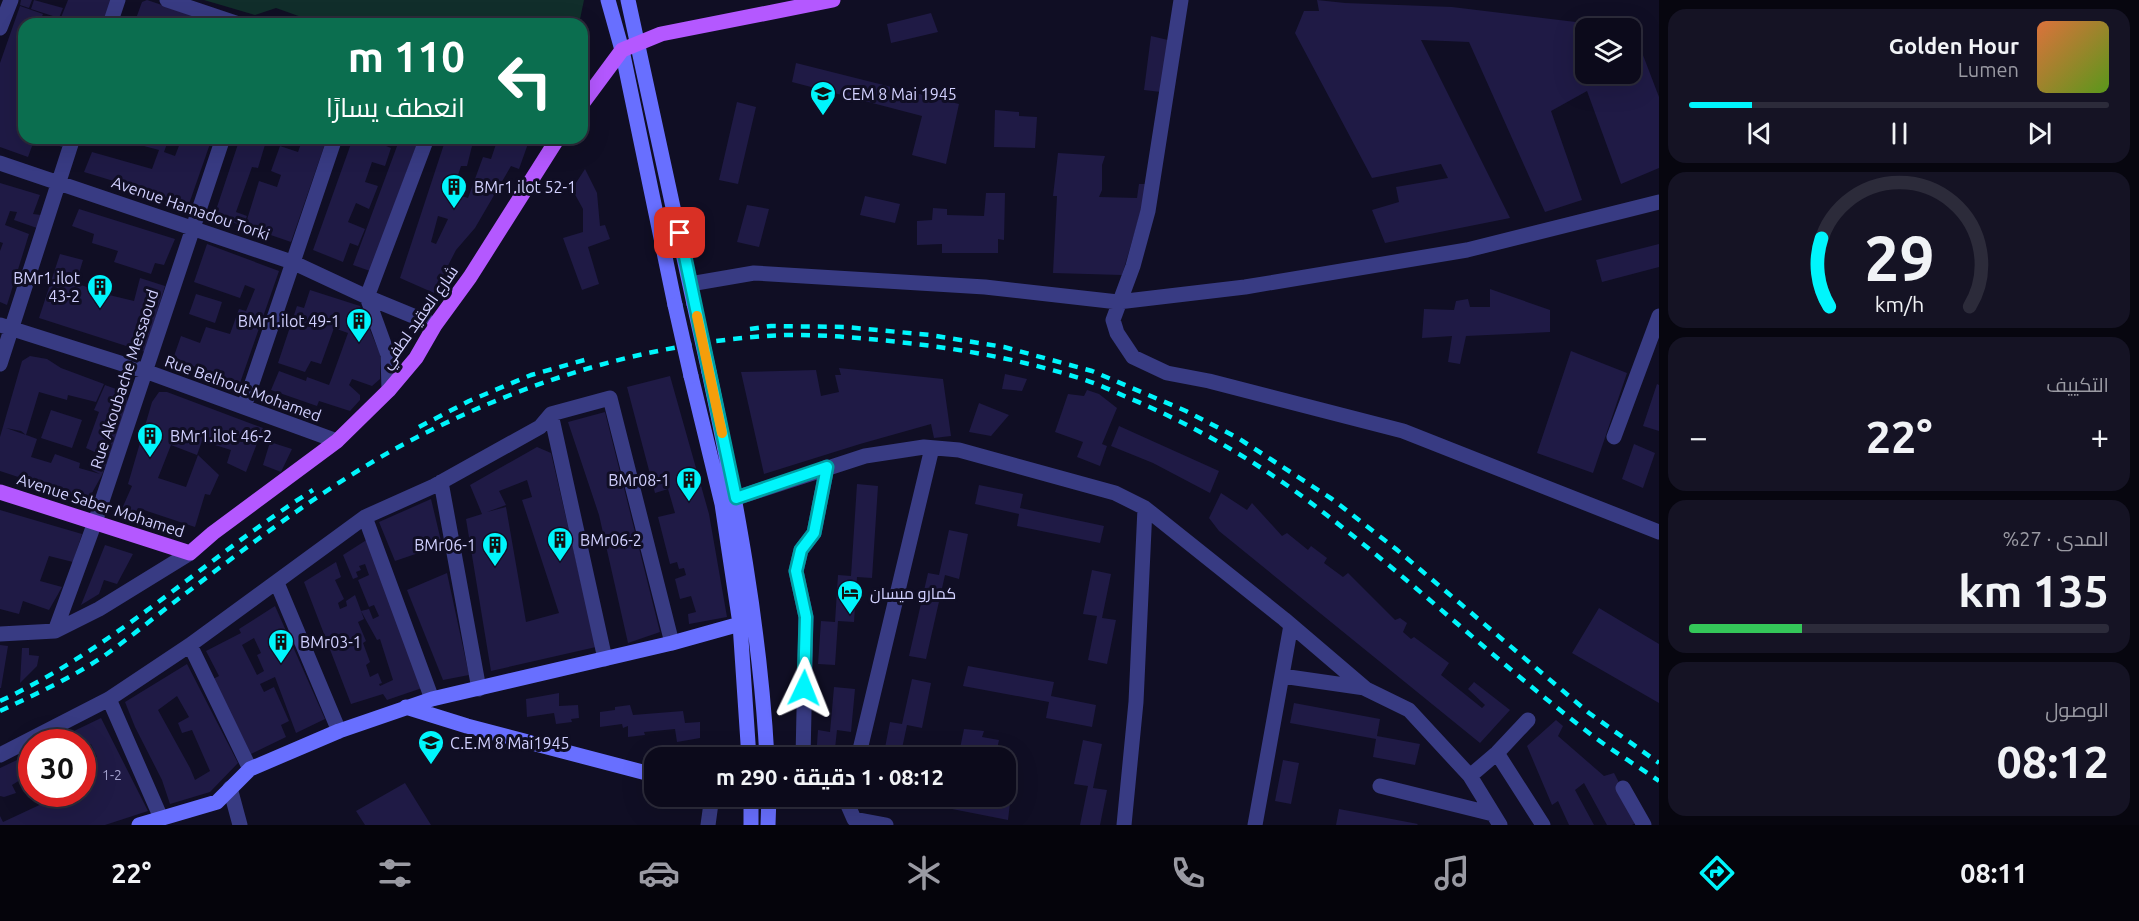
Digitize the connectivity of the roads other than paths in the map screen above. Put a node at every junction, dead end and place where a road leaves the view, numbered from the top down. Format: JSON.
{"nodes":[{"id":1,"x":11,"y":0,"type":"edge"},
{"id":2,"x":118,"y":0,"type":"edge"},
{"id":3,"x":167,"y":0,"type":"edge"},
{"id":4,"x":608,"y":0,"type":"edge"},
{"id":5,"x":628,"y":0,"type":"edge"},
{"id":6,"x":833,"y":0,"type":"edge"},
{"id":7,"x":1180,"y":0,"type":"edge"},
{"id":8,"x":112,"y":18,"type":"edge"},
{"id":9,"x":221,"y":18,"type":"edge"},
{"id":10,"x":0,"y":28,"type":"edge"},
{"id":11,"x":636,"y":43,"type":"junction"},
{"id":12,"x":622,"y":50,"type":"junction"},
{"id":13,"x":588,"y":96,"type":"edge"},
{"id":14,"x":72,"y":144,"type":"edge"},
{"id":15,"x":221,"y":144,"type":"edge"},
{"id":16,"x":333,"y":144,"type":"edge"},
{"id":17,"x":425,"y":144,"type":"edge"},
{"id":18,"x":554,"y":144,"type":"edge"},
{"id":19,"x":0,"y":163,"type":"edge"},
{"id":20,"x":59,"y":182,"type":"junction"},
{"id":21,"x":1659,"y":202,"type":"edge"},
{"id":22,"x":193,"y":228,"type":"junction"},
{"id":23,"x":292,"y":262,"type":"junction"},
{"id":24,"x":690,"y":284,"type":"junction"},
{"id":25,"x":367,"y":297,"type":"junction"},
{"id":26,"x":1118,"y":302,"type":"junction"},
{"id":27,"x":1659,"y":316,"type":"edge"},
{"id":28,"x":435,"y":325,"type":"junction"},
{"id":29,"x":6,"y":327,"type":"edge"},
{"id":30,"x":0,"y":364,"type":"edge"},
{"id":31,"x":145,"y":371,"type":"junction"},
{"id":32,"x":389,"y":390,"type":"junction"},
{"id":33,"x":244,"y":407,"type":"junction"},
{"id":34,"x":551,"y":414,"type":"junction"},
{"id":35,"x":1614,"y":437,"type":"dead end"},
{"id":36,"x":338,"y":441,"type":"junction"},
{"id":37,"x":932,"y":448,"type":"junction"},
{"id":38,"x":827,"y":467,"type":"junction"},
{"id":39,"x":441,"y":482,"type":"junction"},
{"id":40,"x":0,"y":492,"type":"edge"},
{"id":41,"x":729,"y":501,"type":"junction"},
{"id":42,"x":1145,"y":508,"type":"junction"},
{"id":43,"x":365,"y":518,"type":"junction"},
{"id":44,"x":95,"y":522,"type":"junction"},
{"id":45,"x":1659,"y":532,"type":"edge"},
{"id":46,"x":190,"y":553,"type":"junction"},
{"id":47,"x":277,"y":584,"type":"junction"},
{"id":48,"x":740,"y":624,"type":"junction"},
{"id":49,"x":1291,"y":625,"type":"junction"},
{"id":50,"x":55,"y":631,"type":"junction"},
{"id":51,"x":0,"y":634,"type":"edge"},
{"id":52,"x":672,"y":643,"type":"junction"},
{"id":53,"x":190,"y":645,"type":"junction"},
{"id":54,"x":605,"y":659,"type":"junction"},
{"id":55,"x":1282,"y":676,"type":"junction"},
{"id":56,"x":1366,"y":688,"type":"junction"},
{"id":57,"x":479,"y":689,"type":"junction"},
{"id":58,"x":109,"y":699,"type":"junction"},
{"id":59,"x":432,"y":699,"type":"junction"},
{"id":60,"x":406,"y":707,"type":"junction"},
{"id":61,"x":1528,"y":720,"type":"dead end"},
{"id":62,"x":339,"y":731,"type":"junction"},
{"id":63,"x":748,"y":747,"type":"edge"},
{"id":64,"x":766,"y":747,"type":"edge"},
{"id":65,"x":803,"y":747,"type":"edge"},
{"id":66,"x":861,"y":747,"type":"edge"},
{"id":67,"x":1497,"y":753,"type":"junction"},
{"id":68,"x":0,"y":755,"type":"edge"},
{"id":69,"x":250,"y":769,"type":"junction"},
{"id":70,"x":644,"y":772,"type":"edge"},
{"id":71,"x":1470,"y":776,"type":"junction"},
{"id":72,"x":1380,"y":786,"type":"dead end"},
{"id":73,"x":230,"y":788,"type":"junction"},
{"id":74,"x":1623,"y":788,"type":"dead end"},
{"id":75,"x":710,"y":807,"type":"edge"},
{"id":76,"x":751,"y":807,"type":"edge"},
{"id":77,"x":767,"y":807,"type":"edge"},
{"id":78,"x":850,"y":807,"type":"edge"},
{"id":79,"x":161,"y":818,"type":"junction"},
{"id":80,"x":1497,"y":819,"type":"edge"},
{"id":81,"x":138,"y":825,"type":"edge"},
{"id":82,"x":240,"y":825,"type":"edge"},
{"id":83,"x":708,"y":825,"type":"edge"},
{"id":84,"x":751,"y":825,"type":"edge"},
{"id":85,"x":768,"y":825,"type":"edge"},
{"id":86,"x":886,"y":825,"type":"edge"},
{"id":87,"x":1124,"y":825,"type":"edge"},
{"id":88,"x":1255,"y":825,"type":"edge"},
{"id":89,"x":1543,"y":825,"type":"edge"},
{"id":90,"x":1644,"y":825,"type":"edge"}],
"edges":[{"from":1,"to":10,"type":"street"},
{"from":2,"to":8,"type":"street"},
{"from":3,"to":9,"type":"street"},
{"from":4,"to":12,"type":"main road"},
{"from":5,"to":11,"type":"main road"},
{"from":6,"to":11,"type":"main road"},
{"from":7,"to":26,"type":"street"},
{"from":11,"to":12,"type":"main road"},
{"from":11,"to":24,"type":"main road"},
{"from":12,"to":13,"type":"main road"},
{"from":12,"to":41,"type":"main road","bridge":true},
{"from":14,"to":20,"type":"street"},
{"from":15,"to":22,"type":"street","name":"Rue Akoubache Messaoud"},
{"from":16,"to":23,"type":"street"},
{"from":17,"to":25,"type":"street"},
{"from":18,"to":28,"type":"main road","name":"شارع العقيد لطفي"},
{"from":19,"to":20,"type":"street","name":"Avenue Hamadou Torki"},
{"from":20,"to":22,"type":"street","name":"Avenue Hamadou Torki"},
{"from":20,"to":29,"type":"street"},
{"from":21,"to":26,"type":"street"},
{"from":22,"to":23,"type":"street","name":"Avenue Hamadou Torki"},
{"from":22,"to":31,"type":"street","name":"Rue Akoubache Messaoud"},
{"from":23,"to":25,"type":"street","name":"Avenue Hamadou Torki"},
{"from":23,"to":33,"type":"street"},
{"from":24,"to":26,"type":"street"},
{"from":24,"to":41,"type":"main road","bridge":true},
{"from":25,"to":28,"type":"street","name":"Avenue Hamadou Torki"},
{"from":25,"to":32,"type":"street"},
{"from":26,"to":45,"type":"street"},
{"from":27,"to":35,"type":"street"},
{"from":28,"to":32,"type":"main road","name":"شارع العقيد لطفي"},
{"from":29,"to":30,"type":"street"},
{"from":29,"to":31,"type":"street","name":"Rue Belhout Mohamed"},
{"from":31,"to":33,"type":"street","name":"Rue Belhout Mohamed"},
{"from":31,"to":44,"type":"street","name":"Rue Akoubache Messaoud"},
{"from":32,"to":36,"type":"main road","name":"شارع العقيد لطفي"},
{"from":33,"to":36,"type":"street","name":"Rue Belhout Mohamed"},
{"from":34,"to":39,"type":"street"},
{"from":34,"to":52,"type":"street"},
{"from":34,"to":54,"type":"street"},
{"from":36,"to":46,"type":"main road","name":"شارع العقيد لطفي"},
{"from":37,"to":38,"type":"street"},
{"from":37,"to":42,"type":"street"},
{"from":37,"to":66,"type":"street"},
{"from":38,"to":41,"type":"street"},
{"from":38,"to":65,"type":"street"},
{"from":39,"to":43,"type":"street"},
{"from":39,"to":57,"type":"street"},
{"from":40,"to":44,"type":"main road","name":"Avenue Saber Mohamed"},
{"from":41,"to":48,"type":"main road"},
{"from":41,"to":64,"type":"main road"},
{"from":42,"to":49,"type":"street"},
{"from":42,"to":87,"type":"street"},
{"from":43,"to":47,"type":"street"},
{"from":43,"to":59,"type":"street"},
{"from":44,"to":46,"type":"main road","name":"Avenue Saber Mohamed"},
{"from":44,"to":50,"type":"street","name":"Rue Akoubache Messaoud"},
{"from":46,"to":50,"type":"street"},
{"from":47,"to":53,"type":"street"},
{"from":47,"to":62,"type":"street"},
{"from":48,"to":52,"type":"main road"},
{"from":48,"to":63,"type":"main road"},
{"from":49,"to":55,"type":"street"},
{"from":49,"to":56,"type":"street"},
{"from":50,"to":51,"type":"street"},
{"from":52,"to":54,"type":"main road"},
{"from":53,"to":58,"type":"street"},
{"from":53,"to":69,"type":"street"},
{"from":54,"to":57,"type":"main road"},
{"from":55,"to":56,"type":"street"},
{"from":55,"to":88,"type":"street"},
{"from":56,"to":71,"type":"street"},
{"from":57,"to":59,"type":"main road"},
{"from":58,"to":68,"type":"street"},
{"from":58,"to":79,"type":"street"},
{"from":59,"to":60,"type":"main road"},
{"from":60,"to":62,"type":"main road"},
{"from":60,"to":70,"type":"main road"},
{"from":61,"to":67,"type":"street"},
{"from":62,"to":69,"type":"main road"},
{"from":67,"to":71,"type":"street"},
{"from":67,"to":89,"type":"street"},
{"from":69,"to":73,"type":"main road"},
{"from":71,"to":80,"type":"street"},
{"from":72,"to":80,"type":"street"},
{"from":73,"to":79,"type":"main road"},
{"from":73,"to":82,"type":"street"},
{"from":74,"to":90,"type":"street"},
{"from":75,"to":83,"type":"street"},
{"from":76,"to":84,"type":"main road"},
{"from":77,"to":85,"type":"main road"},
{"from":78,"to":86,"type":"street"},
{"from":79,"to":81,"type":"main road"}]}
